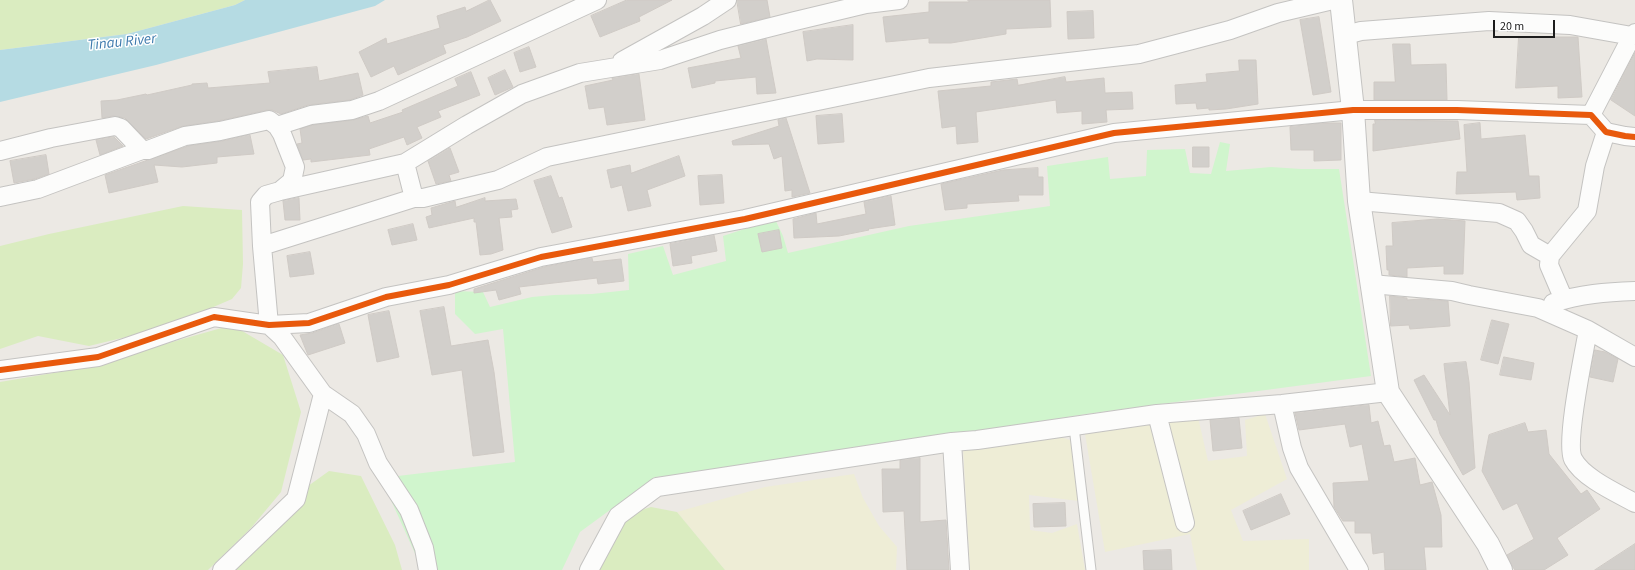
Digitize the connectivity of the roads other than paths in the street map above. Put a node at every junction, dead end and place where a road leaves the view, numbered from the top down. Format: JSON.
{"nodes":[{"id":1,"x":597,"y":0,"type":"edge"},
{"id":2,"x":727,"y":0,"type":"edge"},
{"id":3,"x":900,"y":0,"type":"edge"},
{"id":4,"x":1333,"y":0,"type":"edge"},
{"id":5,"x":1341,"y":0,"type":"edge"},
{"id":6,"x":1634,"y":34,"type":"edge"},
{"id":7,"x":1346,"y":35,"type":"junction"},
{"id":8,"x":609,"y":69,"type":"junction"},
{"id":9,"x":1353,"y":110,"type":"junction"},
{"id":10,"x":1591,"y":115,"type":"junction"},
{"id":11,"x":277,"y":126,"type":"junction"},
{"id":12,"x":1606,"y":132,"type":"junction"},
{"id":13,"x":1635,"y":136,"type":"edge"},
{"id":14,"x":142,"y":150,"type":"junction"},
{"id":15,"x":0,"y":151,"type":"edge"},
{"id":16,"x":405,"y":163,"type":"junction"},
{"id":17,"x":280,"y":191,"type":"junction"},
{"id":18,"x":0,"y":196,"type":"edge"},
{"id":19,"x":414,"y":198,"type":"junction"},
{"id":20,"x":1359,"y":201,"type":"junction"},
{"id":21,"x":262,"y":246,"type":"junction"},
{"id":22,"x":1550,"y":256,"type":"junction"},
{"id":23,"x":1371,"y":284,"type":"junction"},
{"id":24,"x":1635,"y":291,"type":"edge"},
{"id":25,"x":1564,"y":300,"type":"junction"},
{"id":26,"x":1538,"y":308,"type":"junction"},
{"id":27,"x":269,"y":325,"type":"junction"},
{"id":28,"x":1588,"y":330,"type":"junction"},
{"id":29,"x":1635,"y":357,"type":"edge"},
{"id":30,"x":0,"y":370,"type":"edge"},
{"id":31,"x":1388,"y":392,"type":"junction"},
{"id":32,"x":323,"y":394,"type":"junction"},
{"id":33,"x":1282,"y":404,"type":"junction"},
{"id":34,"x":1157,"y":414,"type":"junction"},
{"id":35,"x":1074,"y":427,"type":"junction"},
{"id":36,"x":952,"y":442,"type":"junction"},
{"id":37,"x":1635,"y":503,"type":"edge"},
{"id":38,"x":1185,"y":524,"type":"dead end"},
{"id":39,"x":222,"y":570,"type":"edge"},
{"id":40,"x":428,"y":570,"type":"edge"},
{"id":41,"x":589,"y":570,"type":"edge"},
{"id":42,"x":960,"y":570,"type":"edge"},
{"id":43,"x":1091,"y":570,"type":"edge"},
{"id":44,"x":1359,"y":570,"type":"edge"},
{"id":45,"x":1501,"y":570,"type":"edge"}],
"edges":[{"from":1,"to":11,"type":"street"},
{"from":2,"to":8,"type":"street"},
{"from":3,"to":8,"type":"street"},
{"from":4,"to":19,"type":"street"},
{"from":5,"to":7,"type":"street"},
{"from":6,"to":7,"type":"street"},
{"from":6,"to":10,"type":"street"},
{"from":7,"to":9,"type":"street"},
{"from":8,"to":16,"type":"street"},
{"from":9,"to":10,"type":"street"},
{"from":9,"to":20,"type":"street"},
{"from":9,"to":27,"type":"street"},
{"from":10,"to":12,"type":"street"},
{"from":11,"to":14,"type":"street"},
{"from":11,"to":17,"type":"street"},
{"from":12,"to":13,"type":"street"},
{"from":12,"to":22,"type":"street"},
{"from":14,"to":15,"type":"street"},
{"from":14,"to":18,"type":"street"},
{"from":16,"to":17,"type":"street"},
{"from":16,"to":19,"type":"street"},
{"from":17,"to":21,"type":"street"},
{"from":19,"to":21,"type":"street"},
{"from":20,"to":22,"type":"street"},
{"from":20,"to":23,"type":"street"},
{"from":21,"to":27,"type":"street"},
{"from":22,"to":25,"type":"street"},
{"from":23,"to":26,"type":"street"},
{"from":23,"to":31,"type":"street"},
{"from":24,"to":25,"type":"street"},
{"from":25,"to":26,"type":"street"},
{"from":26,"to":28,"type":"street"},
{"from":27,"to":30,"type":"street"},
{"from":27,"to":32,"type":"street"},
{"from":28,"to":29,"type":"street"},
{"from":28,"to":37,"type":"street"},
{"from":31,"to":33,"type":"street"},
{"from":31,"to":45,"type":"street"},
{"from":32,"to":39,"type":"street"},
{"from":32,"to":40,"type":"street"},
{"from":33,"to":34,"type":"street"},
{"from":33,"to":44,"type":"street"},
{"from":34,"to":35,"type":"street"},
{"from":34,"to":38,"type":"street"},
{"from":35,"to":36,"type":"street"},
{"from":35,"to":43,"type":"lane"},
{"from":36,"to":41,"type":"street"},
{"from":36,"to":42,"type":"street"}]}
